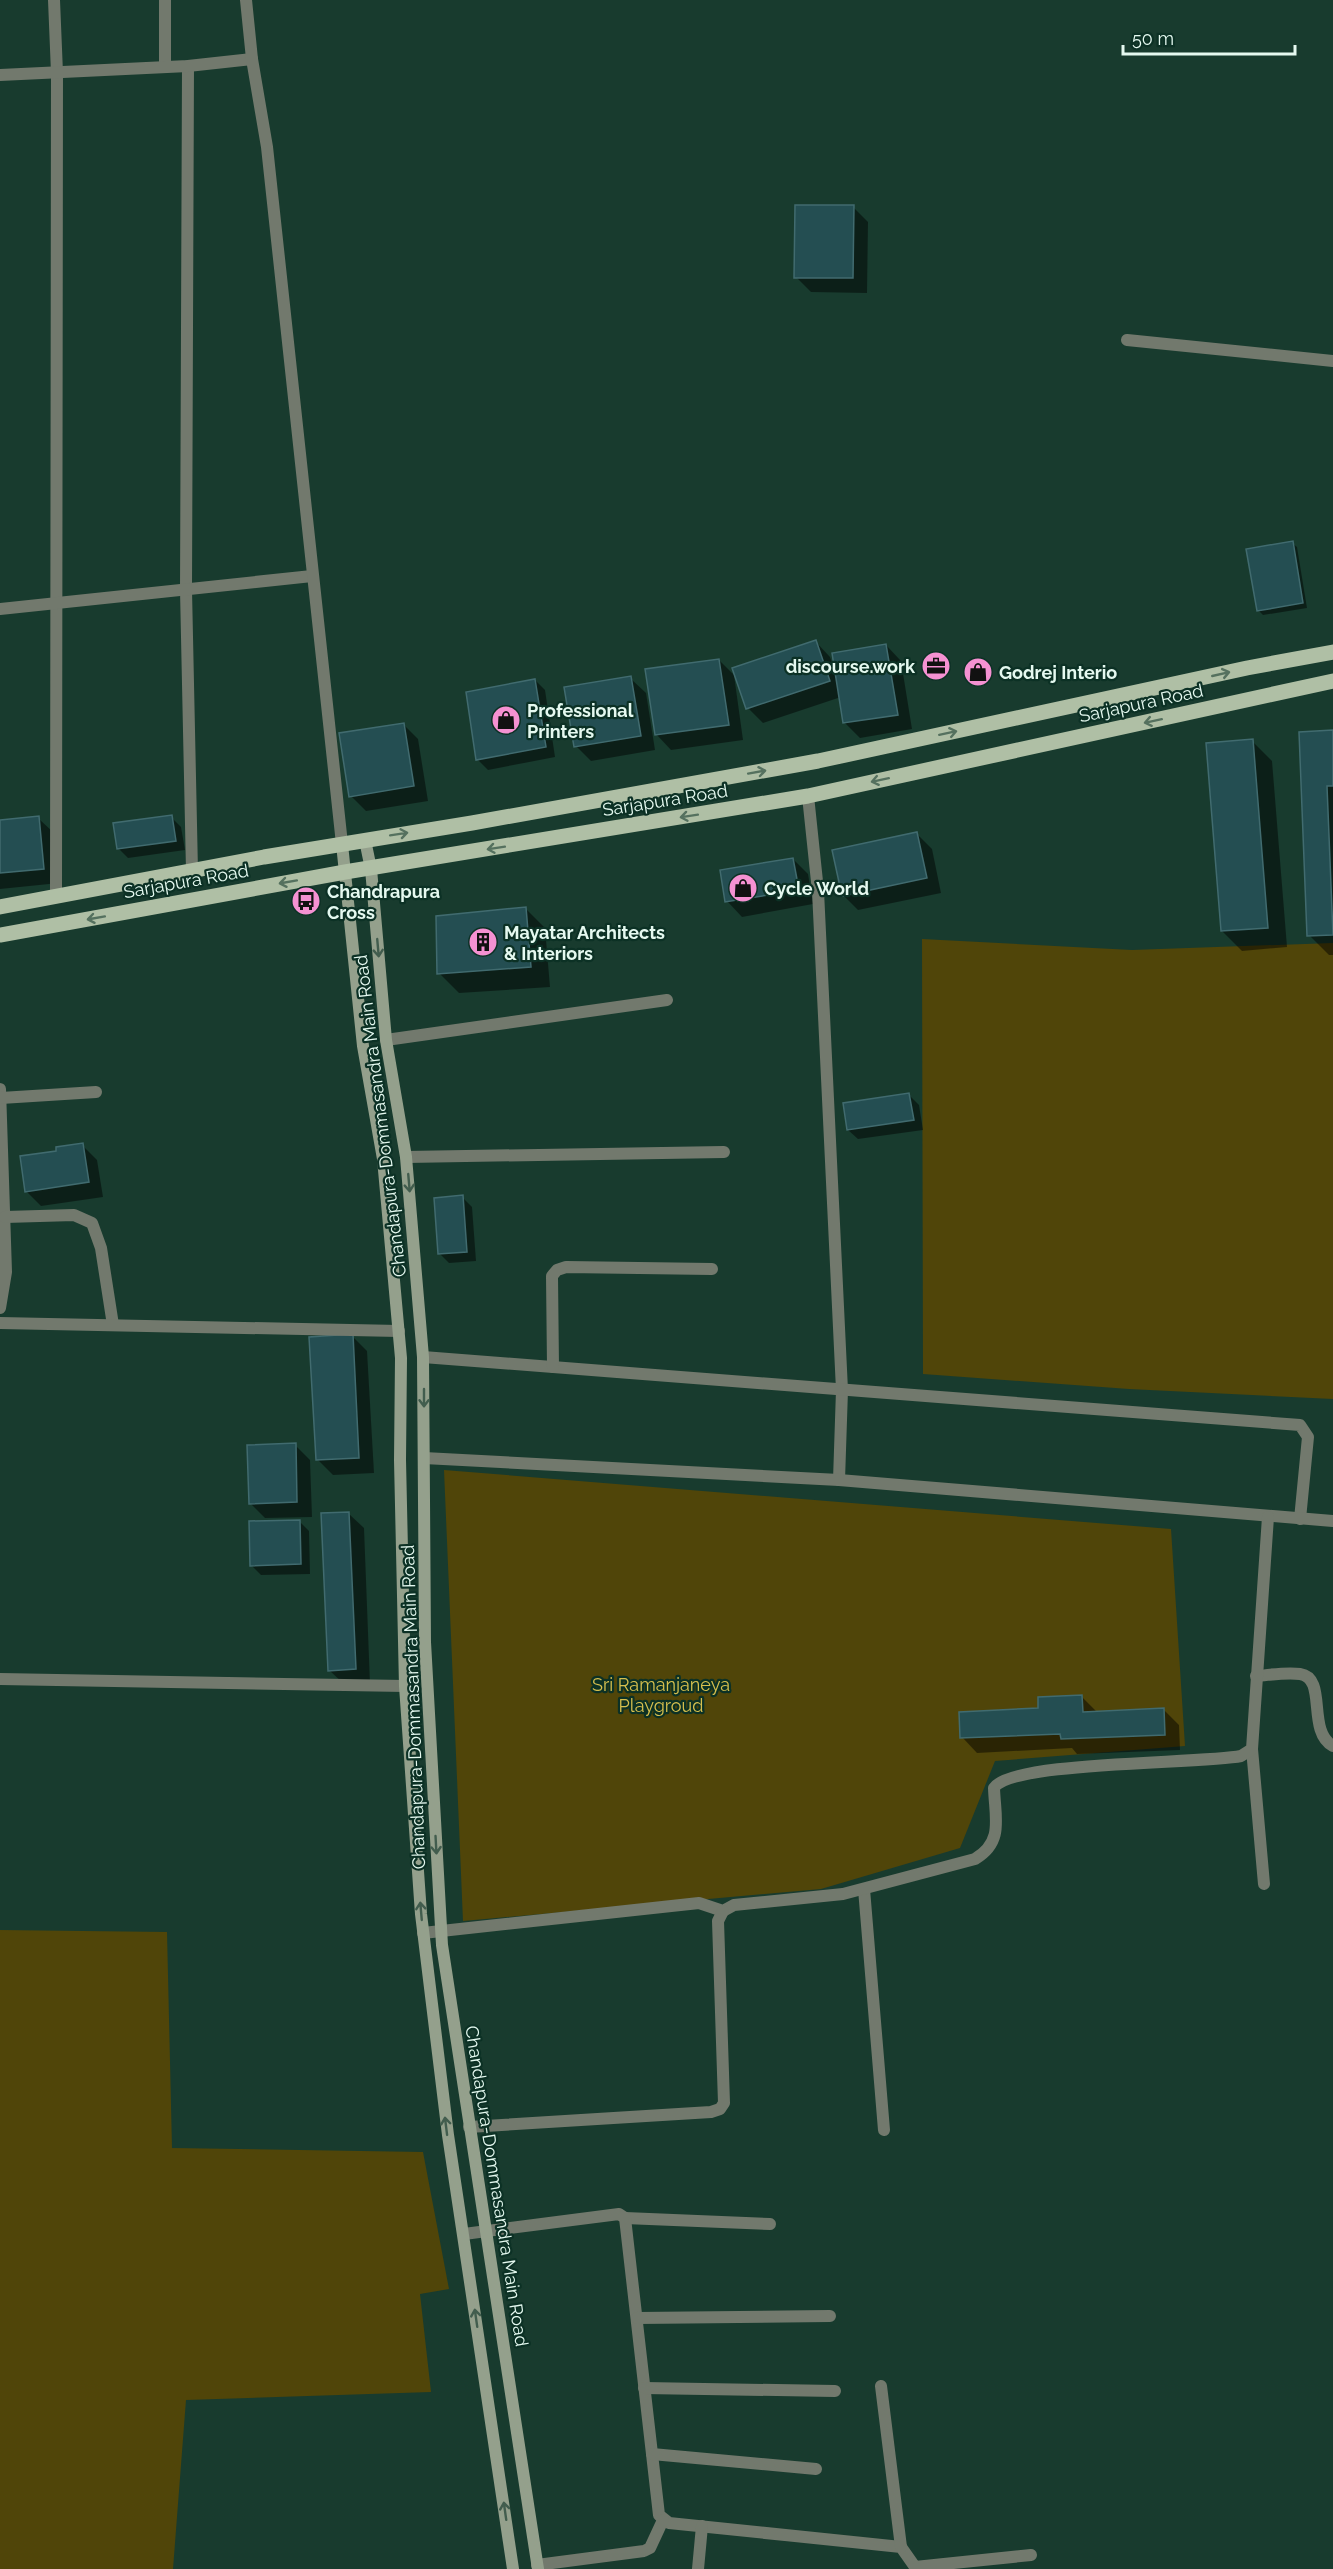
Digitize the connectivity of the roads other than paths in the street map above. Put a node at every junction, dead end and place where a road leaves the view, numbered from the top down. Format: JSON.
{"nodes":[{"id":1,"x":54,"y":0,"type":"edge"},
{"id":2,"x":165,"y":0,"type":"edge"},
{"id":3,"x":246,"y":0,"type":"edge"},
{"id":4,"x":252,"y":59,"type":"junction"},
{"id":5,"x":188,"y":66,"type":"junction"},
{"id":6,"x":165,"y":67,"type":"junction"},
{"id":7,"x":57,"y":73,"type":"junction"},
{"id":8,"x":0,"y":75,"type":"edge"},
{"id":9,"x":1127,"y":340,"type":"dead end"},
{"id":10,"x":1333,"y":361,"type":"edge"},
{"id":11,"x":312,"y":576,"type":"junction"},
{"id":12,"x":186,"y":590,"type":"junction"},
{"id":13,"x":58,"y":603,"type":"junction"},
{"id":14,"x":0,"y":609,"type":"edge"},
{"id":15,"x":1333,"y":652,"type":"edge"},
{"id":16,"x":1333,"y":681,"type":"edge"},
{"id":17,"x":808,"y":796,"type":"junction"},
{"id":18,"x":365,"y":840,"type":"junction"},
{"id":19,"x":342,"y":844,"type":"junction"},
{"id":20,"x":371,"y":869,"type":"junction"},
{"id":21,"x":192,"y":871,"type":"junction"},
{"id":22,"x":345,"y":872,"type":"junction"},
{"id":23,"x":56,"y":897,"type":"junction"},
{"id":24,"x":0,"y":907,"type":"edge"},
{"id":25,"x":0,"y":935,"type":"edge"},
{"id":26,"x":667,"y":1000,"type":"dead end"},
{"id":27,"x":386,"y":1040,"type":"junction"},
{"id":28,"x":96,"y":1092,"type":"dead end"},
{"id":29,"x":1,"y":1094,"type":"edge"},
{"id":30,"x":724,"y":1152,"type":"dead end"},
{"id":31,"x":406,"y":1157,"type":"junction"},
{"id":32,"x":5,"y":1217,"type":"junction"},
{"id":33,"x":712,"y":1269,"type":"dead end"},
{"id":34,"x":0,"y":1308,"type":"edge"},
{"id":35,"x":0,"y":1323,"type":"edge"},
{"id":36,"x":113,"y":1325,"type":"junction"},
{"id":37,"x":399,"y":1331,"type":"junction"},
{"id":38,"x":423,"y":1357,"type":"junction"},
{"id":39,"x":553,"y":1367,"type":"junction"},
{"id":40,"x":842,"y":1390,"type":"junction"},
{"id":41,"x":424,"y":1458,"type":"junction"},
{"id":42,"x":839,"y":1480,"type":"junction"},
{"id":43,"x":1268,"y":1517,"type":"junction"},
{"id":44,"x":1300,"y":1519,"type":"junction"},
{"id":45,"x":1333,"y":1521,"type":"edge"},
{"id":46,"x":1256,"y":1676,"type":"junction"},
{"id":47,"x":0,"y":1679,"type":"edge"},
{"id":48,"x":405,"y":1686,"type":"junction"},
{"id":49,"x":1333,"y":1746,"type":"edge"},
{"id":50,"x":1252,"y":1749,"type":"junction"},
{"id":51,"x":1264,"y":1884,"type":"dead end"},
{"id":52,"x":864,"y":1889,"type":"junction"},
{"id":53,"x":723,"y":1911,"type":"junction"},
{"id":54,"x":441,"y":1931,"type":"junction"},
{"id":55,"x":423,"y":1933,"type":"junction"},
{"id":56,"x":469,"y":2127,"type":"junction"},
{"id":57,"x":884,"y":2130,"type":"dead end"},
{"id":58,"x":626,"y":2218,"type":"junction"},
{"id":59,"x":770,"y":2224,"type":"dead end"},
{"id":60,"x":485,"y":2230,"type":"junction"},
{"id":61,"x":464,"y":2234,"type":"junction"},
{"id":62,"x":830,"y":2316,"type":"dead end"},
{"id":63,"x":637,"y":2318,"type":"junction"},
{"id":64,"x":881,"y":2385,"type":"dead end"},
{"id":65,"x":644,"y":2388,"type":"junction"},
{"id":66,"x":835,"y":2391,"type":"dead end"},
{"id":67,"x":652,"y":2454,"type":"junction"},
{"id":68,"x":816,"y":2469,"type":"dead end"},
{"id":69,"x":663,"y":2520,"type":"junction"},
{"id":70,"x":702,"y":2526,"type":"junction"},
{"id":71,"x":901,"y":2547,"type":"junction"},
{"id":72,"x":1031,"y":2555,"type":"dead end"},
{"id":73,"x":537,"y":2567,"type":"edge"},
{"id":74,"x":513,"y":2569,"type":"edge"},
{"id":75,"x":698,"y":2569,"type":"edge"}],
"edges":[{"from":1,"to":7,"type":"street"},
{"from":2,"to":6,"type":"street"},
{"from":3,"to":4,"type":"street"},
{"from":4,"to":5,"type":"street"},
{"from":4,"to":11,"type":"street"},
{"from":5,"to":6,"type":"street"},
{"from":5,"to":12,"type":"street"},
{"from":6,"to":7,"type":"street"},
{"from":7,"to":8,"type":"street"},
{"from":7,"to":13,"type":"street"},
{"from":9,"to":10,"type":"street"},
{"from":11,"to":12,"type":"street"},
{"from":11,"to":19,"type":"street"},
{"from":12,"to":13,"type":"street"},
{"from":12,"to":21,"type":"street"},
{"from":13,"to":14,"type":"street"},
{"from":13,"to":23,"type":"street"},
{"from":18,"to":15,"type":"main road","name":"Sarjapura Road","one_way":true},
{"from":16,"to":17,"type":"main road","name":"Sarjapura Road","one_way":true},
{"from":17,"to":20,"type":"main road","name":"Sarjapura Road","one_way":true},
{"from":17,"to":40,"type":"street"},
{"from":18,"to":19,"type":"main road","name":"Sarjapura Road"},
{"from":18,"to":20,"type":"main road","name":"Chandapura-Dommasandra Main Road"},
{"from":19,"to":21,"type":"main road","name":"Sarjapura Road"},
{"from":19,"to":22,"type":"main road","name":"Chandapura-Dommasandra Main Road"},
{"from":20,"to":22,"type":"main road","name":"Sarjapura Road"},
{"from":20,"to":27,"type":"main road","name":"Chandapura-Dommasandra Main Road","one_way":true},
{"from":21,"to":23,"type":"main road","name":"Sarjapura Road"},
{"from":22,"to":25,"type":"main road","name":"Sarjapura Road","one_way":true},
{"from":22,"to":37,"type":"main road","name":"Chandapura-Dommasandra Main Road"},
{"from":23,"to":24,"type":"main road","name":"Sarjapura Road"},
{"from":26,"to":27,"type":"street"},
{"from":27,"to":31,"type":"main road","name":"Chandapura-Dommasandra Main Road"},
{"from":28,"to":29,"type":"street"},
{"from":29,"to":32,"type":"street"},
{"from":30,"to":31,"type":"street"},
{"from":31,"to":38,"type":"main road","name":"Chandapura-Dommasandra Main Road","one_way":true},
{"from":32,"to":34,"type":"street"},
{"from":32,"to":36,"type":"street"},
{"from":33,"to":39,"type":"street"},
{"from":35,"to":36,"type":"street"},
{"from":36,"to":37,"type":"street"},
{"from":37,"to":48,"type":"main road","name":"Chandapura-Dommasandra Main Road"},
{"from":38,"to":39,"type":"street"},
{"from":38,"to":41,"type":"main road","name":"Chandapura-Dommasandra Main Road","one_way":true},
{"from":39,"to":40,"type":"street"},
{"from":40,"to":42,"type":"street"},
{"from":40,"to":44,"type":"street"},
{"from":41,"to":42,"type":"street"},
{"from":41,"to":54,"type":"main road","name":"Chandapura-Dommasandra Main Road","one_way":true},
{"from":42,"to":43,"type":"street"},
{"from":43,"to":44,"type":"street"},
{"from":43,"to":46,"type":"street"},
{"from":44,"to":45,"type":"street"},
{"from":46,"to":49,"type":"street"},
{"from":46,"to":50,"type":"street"},
{"from":47,"to":48,"type":"street"},
{"from":55,"to":48,"type":"main road","name":"Chandapura-Dommasandra Main Road","one_way":true},
{"from":50,"to":51,"type":"street"},
{"from":50,"to":52,"type":"street"},
{"from":52,"to":53,"type":"street"},
{"from":52,"to":57,"type":"street"},
{"from":53,"to":54,"type":"street"},
{"from":53,"to":56,"type":"street"},
{"from":54,"to":55,"type":"street"},
{"from":54,"to":56,"type":"main road","name":"Chandapura-Dommasandra Main Road"},
{"from":61,"to":55,"type":"main road","name":"Chandapura-Dommasandra Main Road","one_way":true},
{"from":56,"to":60,"type":"main road","name":"Chandapura-Dommasandra Main Road"},
{"from":58,"to":59,"type":"street"},
{"from":58,"to":60,"type":"street"},
{"from":58,"to":63,"type":"street"},
{"from":60,"to":61,"type":"street"},
{"from":60,"to":73,"type":"main road","name":"Chandapura-Dommasandra Main Road"},
{"from":74,"to":61,"type":"main road","name":"Chandapura-Dommasandra Main Road","one_way":true},
{"from":62,"to":63,"type":"street"},
{"from":63,"to":65,"type":"street"},
{"from":64,"to":71,"type":"street"},
{"from":65,"to":66,"type":"street"},
{"from":65,"to":67,"type":"street"},
{"from":67,"to":68,"type":"street"},
{"from":67,"to":69,"type":"street"},
{"from":69,"to":70,"type":"street"},
{"from":69,"to":73,"type":"street"},
{"from":70,"to":71,"type":"street"},
{"from":70,"to":75,"type":"street"},
{"from":71,"to":72,"type":"street"}]}
